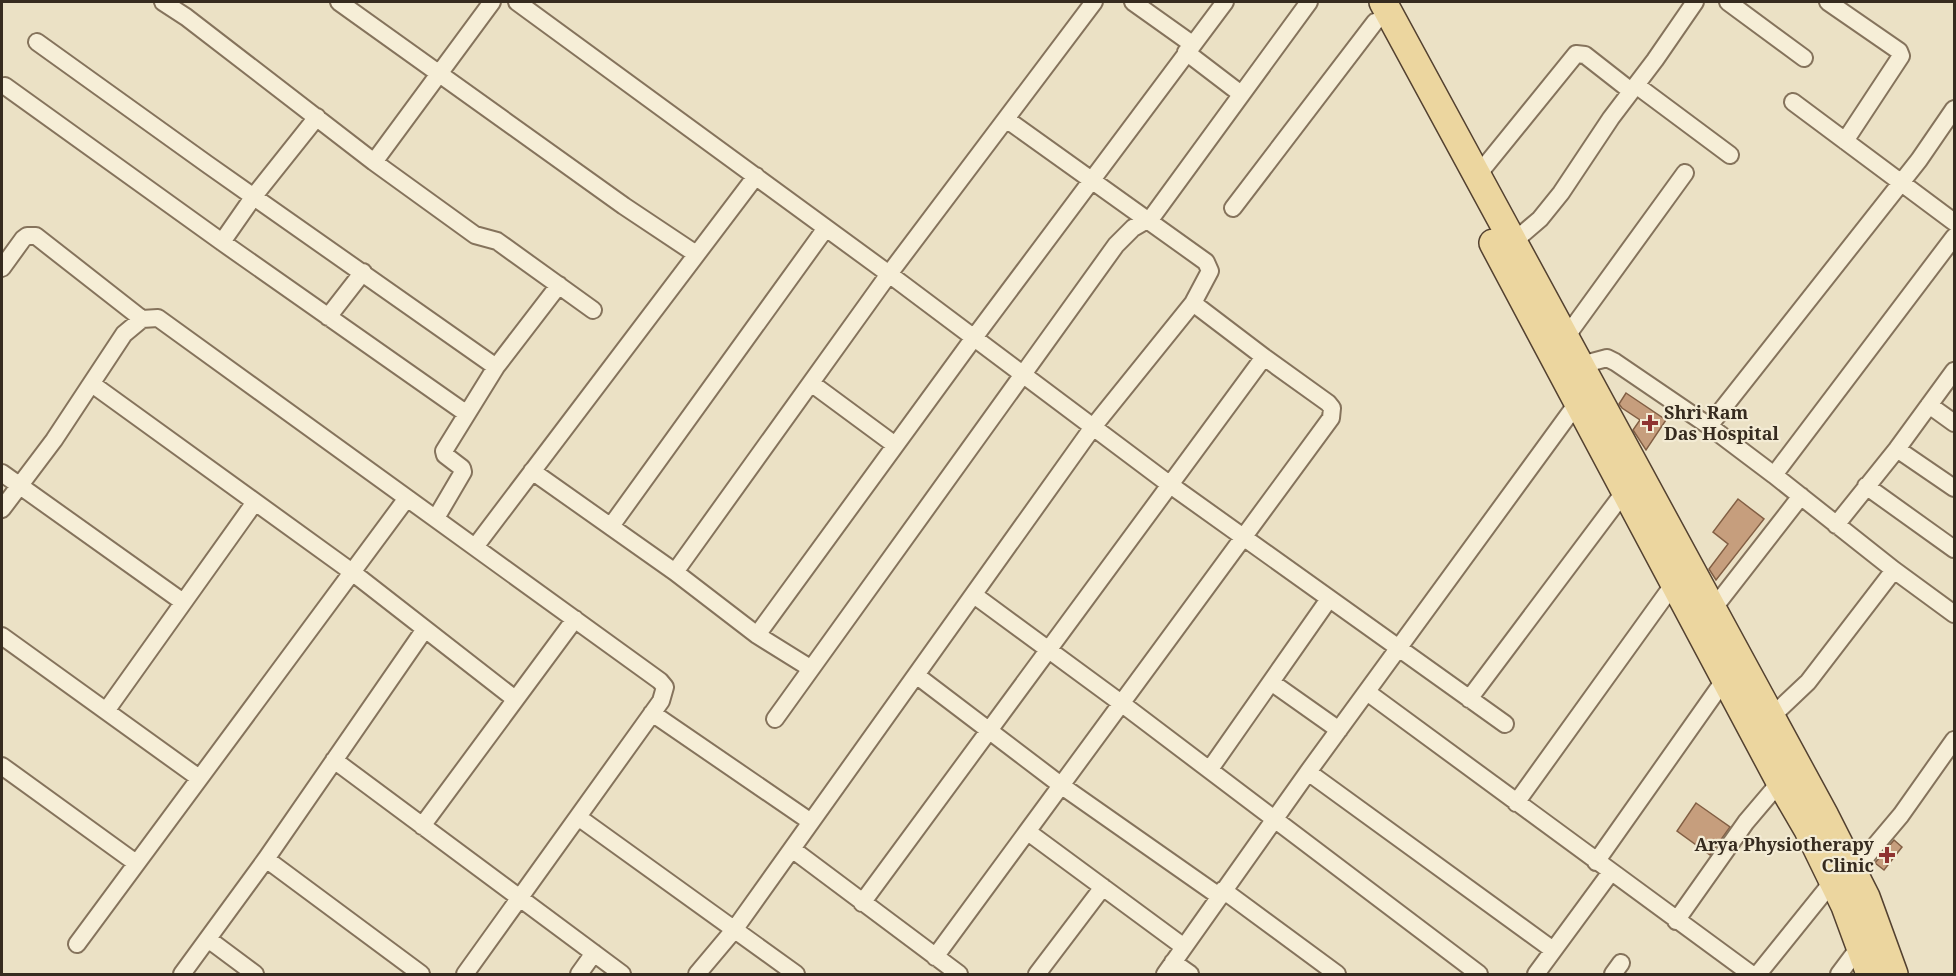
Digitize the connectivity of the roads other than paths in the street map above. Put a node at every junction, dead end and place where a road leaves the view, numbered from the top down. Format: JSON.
{"nodes":[{"id":1,"x":163,"y":2,"type":"edge"},
{"id":2,"x":339,"y":2,"type":"edge"},
{"id":3,"x":492,"y":2,"type":"edge"},
{"id":4,"x":517,"y":2,"type":"edge"},
{"id":5,"x":1094,"y":2,"type":"edge"},
{"id":6,"x":1133,"y":2,"type":"edge"},
{"id":7,"x":1225,"y":2,"type":"edge"},
{"id":8,"x":1309,"y":2,"type":"edge"},
{"id":9,"x":1695,"y":2,"type":"edge"},
{"id":10,"x":1728,"y":2,"type":"edge"},
{"id":11,"x":1828,"y":2,"type":"edge"},
{"id":12,"x":1374,"y":8,"type":"edge"},
{"id":13,"x":37,"y":42,"type":"dead end"},
{"id":14,"x":1189,"y":48,"type":"junction"},
{"id":15,"x":1804,"y":58,"type":"dead end"},
{"id":16,"x":437,"y":73,"type":"junction"},
{"id":17,"x":5,"y":86,"type":"dead end"},
{"id":18,"x":1634,"y":88,"type":"junction"},
{"id":19,"x":1241,"y":94,"type":"junction"},
{"id":20,"x":1793,"y":102,"type":"dead end"},
{"id":21,"x":1954,"y":109,"type":"edge"},
{"id":22,"x":317,"y":117,"type":"junction"},
{"id":23,"x":1006,"y":118,"type":"junction"},
{"id":24,"x":1845,"y":141,"type":"junction"},
{"id":25,"x":1730,"y":155,"type":"dead end"},
{"id":26,"x":374,"y":162,"type":"junction"},
{"id":27,"x":1685,"y":173,"type":"dead end"},
{"id":28,"x":756,"y":176,"type":"junction"},
{"id":29,"x":1477,"y":176,"type":"junction"},
{"id":30,"x":1091,"y":179,"type":"junction"},
{"id":31,"x":1901,"y":183,"type":"junction"},
{"id":32,"x":254,"y":196,"type":"junction"},
{"id":33,"x":1233,"y":208,"type":"dead end"},
{"id":34,"x":1149,"y":220,"type":"junction"},
{"id":35,"x":1954,"y":222,"type":"edge"},
{"id":36,"x":826,"y":228,"type":"junction"},
{"id":37,"x":1954,"y":237,"type":"edge"},
{"id":38,"x":222,"y":242,"type":"junction"},
{"id":39,"x":1505,"y":248,"type":"junction"},
{"id":40,"x":696,"y":254,"type":"junction"},
{"id":41,"x":2,"y":268,"type":"edge"},
{"id":42,"x":363,"y":272,"type":"junction"},
{"id":43,"x":889,"y":274,"type":"junction"},
{"id":44,"x":559,"y":285,"type":"junction"},
{"id":45,"x":1193,"y":303,"type":"junction"},
{"id":46,"x":593,"y":310,"type":"dead end"},
{"id":47,"x":328,"y":316,"type":"junction"},
{"id":48,"x":142,"y":319,"type":"junction"},
{"id":49,"x":1566,"y":337,"type":"junction"},
{"id":50,"x":973,"y":339,"type":"junction"},
{"id":51,"x":1264,"y":357,"type":"junction"},
{"id":52,"x":1581,"y":365,"type":"junction"},
{"id":53,"x":496,"y":366,"type":"junction"},
{"id":54,"x":1954,"y":371,"type":"edge"},
{"id":55,"x":1021,"y":375,"type":"junction"},
{"id":56,"x":811,"y":383,"type":"junction"},
{"id":57,"x":92,"y":384,"type":"junction"},
{"id":58,"x":1578,"y":402,"type":"junction"},
{"id":59,"x":1929,"y":405,"type":"junction"},
{"id":60,"x":467,"y":414,"type":"junction"},
{"id":61,"x":1954,"y":423,"type":"edge"},
{"id":62,"x":1708,"y":426,"type":"junction"},
{"id":63,"x":1093,"y":427,"type":"junction"},
{"id":64,"x":895,"y":445,"type":"junction"},
{"id":65,"x":1897,"y":449,"type":"junction"},
{"id":66,"x":532,"y":471,"type":"junction"},
{"id":67,"x":2,"y":473,"type":"edge"},
{"id":68,"x":1774,"y":475,"type":"junction"},
{"id":69,"x":1169,"y":484,"type":"junction"},
{"id":70,"x":19,"y":486,"type":"junction"},
{"id":71,"x":1866,"y":486,"type":"junction"},
{"id":72,"x":1954,"y":488,"type":"edge"},
{"id":73,"x":1625,"y":491,"type":"junction"},
{"id":74,"x":1801,"y":496,"type":"junction"},
{"id":75,"x":407,"y":498,"type":"junction"},
{"id":76,"x":255,"y":502,"type":"junction"},
{"id":77,"x":2,"y":509,"type":"edge"},
{"id":78,"x":436,"y":518,"type":"junction"},
{"id":79,"x":1836,"y":525,"type":"junction"},
{"id":80,"x":611,"y":526,"type":"junction"},
{"id":81,"x":1243,"y":536,"type":"junction"},
{"id":82,"x":475,"y":547,"type":"junction"},
{"id":83,"x":1954,"y":549,"type":"edge"},
{"id":84,"x":1894,"y":570,"type":"junction"},
{"id":85,"x":352,"y":572,"type":"junction"},
{"id":86,"x":675,"y":572,"type":"junction"},
{"id":87,"x":1674,"y":582,"type":"junction"},
{"id":88,"x":974,"y":595,"type":"junction"},
{"id":89,"x":1329,"y":599,"type":"junction"},
{"id":90,"x":183,"y":602,"type":"junction"},
{"id":91,"x":1713,"y":609,"type":"junction"},
{"id":92,"x":1954,"y":614,"type":"edge"},
{"id":93,"x":575,"y":619,"type":"junction"},
{"id":94,"x":425,"y":629,"type":"junction"},
{"id":95,"x":757,"y":635,"type":"junction"},
{"id":96,"x":2,"y":636,"type":"edge"},
{"id":97,"x":1399,"y":648,"type":"junction"},
{"id":98,"x":1048,"y":651,"type":"junction"},
{"id":99,"x":810,"y":668,"type":"junction"},
{"id":100,"x":916,"y":675,"type":"junction"},
{"id":101,"x":1725,"y":679,"type":"junction"},
{"id":102,"x":1271,"y":682,"type":"junction"},
{"id":103,"x":1367,"y":692,"type":"junction"},
{"id":104,"x":515,"y":699,"type":"junction"},
{"id":105,"x":1469,"y":699,"type":"junction"},
{"id":106,"x":1121,"y":703,"type":"junction"},
{"id":107,"x":106,"y":711,"type":"junction"},
{"id":108,"x":652,"y":713,"type":"junction"},
{"id":109,"x":1771,"y":717,"type":"junction"},
{"id":110,"x":775,"y":719,"type":"dead end"},
{"id":111,"x":1505,"y":724,"type":"dead end"},
{"id":112,"x":1339,"y":730,"type":"junction"},
{"id":113,"x":990,"y":732,"type":"junction"},
{"id":114,"x":1954,"y":740,"type":"edge"},
{"id":115,"x":334,"y":760,"type":"junction"},
{"id":116,"x":2,"y":766,"type":"edge"},
{"id":117,"x":1210,"y":770,"type":"junction"},
{"id":118,"x":1308,"y":772,"type":"junction"},
{"id":119,"x":199,"y":778,"type":"junction"},
{"id":120,"x":1780,"y":782,"type":"junction"},
{"id":121,"x":1062,"y":786,"type":"junction"},
{"id":122,"x":1516,"y":803,"type":"junction"},
{"id":123,"x":578,"y":817,"type":"junction"},
{"id":124,"x":1275,"y":820,"type":"junction"},
{"id":125,"x":811,"y":822,"type":"junction"},
{"id":126,"x":422,"y":826,"type":"junction"},
{"id":127,"x":1028,"y":832,"type":"junction"},
{"id":128,"x":792,"y":849,"type":"junction"},
{"id":129,"x":266,"y":859,"type":"junction"},
{"id":130,"x":1596,"y":862,"type":"junction"},
{"id":131,"x":136,"y":863,"type":"junction"},
{"id":132,"x":1611,"y":872,"type":"junction"},
{"id":133,"x":1843,"y":877,"type":"junction"},
{"id":134,"x":1103,"y":887,"type":"junction"},
{"id":135,"x":1221,"y":893,"type":"junction"},
{"id":136,"x":520,"y":898,"type":"junction"},
{"id":137,"x":862,"y":903,"type":"junction"},
{"id":138,"x":1676,"y":921,"type":"junction"},
{"id":139,"x":734,"y":930,"type":"junction"},
{"id":140,"x":207,"y":939,"type":"junction"},
{"id":141,"x":77,"y":944,"type":"dead end"},
{"id":142,"x":1860,"y":946,"type":"junction"},
{"id":143,"x":1184,"y":947,"type":"junction"},
{"id":144,"x":1553,"y":950,"type":"junction"},
{"id":145,"x":594,"y":953,"type":"junction"},
{"id":146,"x":935,"y":957,"type":"junction"},
{"id":147,"x":1169,"y":968,"type":"edge"},
{"id":148,"x":182,"y":975,"type":"edge"},
{"id":149,"x":255,"y":975,"type":"edge"},
{"id":150,"x":422,"y":975,"type":"edge"},
{"id":151,"x":465,"y":975,"type":"edge"},
{"id":152,"x":579,"y":975,"type":"edge"},
{"id":153,"x":622,"y":975,"type":"edge"},
{"id":154,"x":697,"y":975,"type":"edge"},
{"id":155,"x":796,"y":975,"type":"edge"},
{"id":156,"x":959,"y":975,"type":"edge"},
{"id":157,"x":1037,"y":975,"type":"edge"},
{"id":158,"x":1191,"y":975,"type":"edge"},
{"id":159,"x":1337,"y":975,"type":"edge"},
{"id":160,"x":1479,"y":975,"type":"edge"},
{"id":161,"x":1536,"y":975,"type":"edge"},
{"id":162,"x":1750,"y":975,"type":"edge"},
{"id":163,"x":1758,"y":975,"type":"edge"},
{"id":164,"x":1839,"y":975,"type":"edge"},
{"id":165,"x":1870,"y":975,"type":"edge"},
{"id":166,"x":1894,"y":975,"type":"edge"}],
"edges":[{"from":1,"to":22,"type":"street"},
{"from":2,"to":16,"type":"street"},
{"from":3,"to":16,"type":"street"},
{"from":4,"to":28,"type":"street"},
{"from":5,"to":23,"type":"street"},
{"from":6,"to":14,"type":"street"},
{"from":7,"to":14,"type":"street"},
{"from":8,"to":19,"type":"street"},
{"from":9,"to":18,"type":"street"},
{"from":10,"to":15,"type":"street"},
{"from":11,"to":24,"type":"street"},
{"from":12,"to":29,"type":"main road"},
{"from":12,"to":33,"type":"street"},
{"from":12,"to":39,"type":"main road"},
{"from":13,"to":32,"type":"street"},
{"from":14,"to":19,"type":"street"},
{"from":14,"to":30,"type":"street"},
{"from":16,"to":26,"type":"street"},
{"from":16,"to":40,"type":"street"},
{"from":17,"to":38,"type":"street"},
{"from":18,"to":25,"type":"street"},
{"from":18,"to":29,"type":"street"},
{"from":18,"to":39,"type":"street"},
{"from":19,"to":34,"type":"street"},
{"from":20,"to":24,"type":"street"},
{"from":21,"to":31,"type":"street"},
{"from":22,"to":26,"type":"street"},
{"from":22,"to":32,"type":"street"},
{"from":23,"to":30,"type":"street"},
{"from":23,"to":43,"type":"street"},
{"from":24,"to":31,"type":"street"},
{"from":26,"to":44,"type":"street"},
{"from":27,"to":49,"type":"street"},
{"from":28,"to":36,"type":"street"},
{"from":28,"to":40,"type":"street"},
{"from":29,"to":39,"type":"main road"},
{"from":30,"to":34,"type":"street"},
{"from":30,"to":50,"type":"street"},
{"from":31,"to":35,"type":"street"},
{"from":31,"to":62,"type":"street"},
{"from":32,"to":38,"type":"street"},
{"from":32,"to":42,"type":"street"},
{"from":34,"to":45,"type":"street"},
{"from":34,"to":55,"type":"street"},
{"from":36,"to":43,"type":"street"},
{"from":36,"to":80,"type":"street"},
{"from":37,"to":68,"type":"street"},
{"from":38,"to":47,"type":"street"},
{"from":39,"to":49,"type":"main road"},
{"from":39,"to":58,"type":"main road"},
{"from":40,"to":66,"type":"street"},
{"from":41,"to":48,"type":"street"},
{"from":42,"to":47,"type":"street"},
{"from":42,"to":53,"type":"street"},
{"from":43,"to":50,"type":"street"},
{"from":43,"to":56,"type":"street"},
{"from":44,"to":46,"type":"street"},
{"from":44,"to":53,"type":"street"},
{"from":45,"to":51,"type":"street"},
{"from":45,"to":63,"type":"street"},
{"from":47,"to":60,"type":"street"},
{"from":48,"to":57,"type":"street"},
{"from":48,"to":75,"type":"street"},
{"from":49,"to":52,"type":"main road"},
{"from":50,"to":55,"type":"street"},
{"from":50,"to":64,"type":"street"},
{"from":51,"to":69,"type":"street"},
{"from":51,"to":81,"type":"street"},
{"from":52,"to":62,"type":"street"},
{"from":52,"to":91,"type":"main road"},
{"from":53,"to":60,"type":"street"},
{"from":54,"to":59,"type":"street"},
{"from":55,"to":63,"type":"street"},
{"from":55,"to":99,"type":"street"},
{"from":56,"to":64,"type":"street"},
{"from":56,"to":86,"type":"street"},
{"from":57,"to":70,"type":"street"},
{"from":57,"to":76,"type":"street"},
{"from":58,"to":73,"type":"main road"},
{"from":58,"to":97,"type":"street"},
{"from":59,"to":61,"type":"street"},
{"from":59,"to":65,"type":"street"},
{"from":60,"to":78,"type":"street"},
{"from":62,"to":68,"type":"street"},
{"from":63,"to":69,"type":"street"},
{"from":63,"to":88,"type":"street"},
{"from":64,"to":95,"type":"street"},
{"from":65,"to":71,"type":"street"},
{"from":65,"to":72,"type":"street"},
{"from":66,"to":80,"type":"street"},
{"from":66,"to":82,"type":"street"},
{"from":67,"to":70,"type":"street"},
{"from":68,"to":74,"type":"street"},
{"from":69,"to":81,"type":"street"},
{"from":69,"to":98,"type":"street"},
{"from":70,"to":77,"type":"street"},
{"from":70,"to":90,"type":"street"},
{"from":71,"to":79,"type":"street"},
{"from":71,"to":83,"type":"street"},
{"from":73,"to":87,"type":"main road"},
{"from":73,"to":105,"type":"street"},
{"from":74,"to":79,"type":"street"},
{"from":74,"to":91,"type":"street"},
{"from":75,"to":78,"type":"street"},
{"from":75,"to":85,"type":"street"},
{"from":76,"to":85,"type":"street"},
{"from":76,"to":90,"type":"street"},
{"from":78,"to":82,"type":"street"},
{"from":79,"to":84,"type":"street"},
{"from":80,"to":86,"type":"street"},
{"from":81,"to":89,"type":"street"},
{"from":81,"to":106,"type":"street"},
{"from":82,"to":93,"type":"street"},
{"from":84,"to":92,"type":"street"},
{"from":84,"to":109,"type":"street"},
{"from":85,"to":94,"type":"street"},
{"from":85,"to":119,"type":"street"},
{"from":86,"to":95,"type":"street"},
{"from":87,"to":101,"type":"main road"},
{"from":87,"to":122,"type":"street"},
{"from":88,"to":98,"type":"street"},
{"from":88,"to":100,"type":"street"},
{"from":89,"to":97,"type":"street"},
{"from":89,"to":102,"type":"street"},
{"from":90,"to":107,"type":"street"},
{"from":91,"to":109,"type":"main road"},
{"from":93,"to":104,"type":"street"},
{"from":93,"to":108,"type":"street"},
{"from":94,"to":104,"type":"street"},
{"from":94,"to":115,"type":"street"},
{"from":95,"to":99,"type":"street"},
{"from":96,"to":107,"type":"street"},
{"from":97,"to":103,"type":"street"},
{"from":97,"to":105,"type":"street"},
{"from":98,"to":106,"type":"street"},
{"from":98,"to":113,"type":"street"},
{"from":99,"to":110,"type":"street"},
{"from":100,"to":113,"type":"street"},
{"from":100,"to":125,"type":"street"},
{"from":101,"to":120,"type":"main road"},
{"from":101,"to":130,"type":"street"},
{"from":102,"to":112,"type":"street"},
{"from":102,"to":117,"type":"street"},
{"from":103,"to":112,"type":"street"},
{"from":103,"to":122,"type":"street"},
{"from":104,"to":126,"type":"street"},
{"from":105,"to":111,"type":"street"},
{"from":106,"to":117,"type":"street"},
{"from":106,"to":121,"type":"street"},
{"from":107,"to":119,"type":"street"},
{"from":108,"to":123,"type":"street"},
{"from":108,"to":125,"type":"street"},
{"from":109,"to":133,"type":"main road"},
{"from":112,"to":118,"type":"street"},
{"from":113,"to":121,"type":"street"},
{"from":113,"to":137,"type":"street"},
{"from":114,"to":133,"type":"street"},
{"from":115,"to":126,"type":"street"},
{"from":115,"to":129,"type":"street"},
{"from":116,"to":131,"type":"street"},
{"from":117,"to":124,"type":"street"},
{"from":118,"to":124,"type":"street"},
{"from":118,"to":144,"type":"street"},
{"from":119,"to":131,"type":"street"},
{"from":120,"to":133,"type":"main road"},
{"from":120,"to":138,"type":"street"},
{"from":121,"to":127,"type":"street"},
{"from":121,"to":135,"type":"street"},
{"from":122,"to":130,"type":"street"},
{"from":123,"to":136,"type":"street"},
{"from":123,"to":139,"type":"street"},
{"from":124,"to":135,"type":"street"},
{"from":124,"to":160,"type":"street"},
{"from":125,"to":128,"type":"street"},
{"from":126,"to":136,"type":"street"},
{"from":127,"to":134,"type":"street"},
{"from":127,"to":146,"type":"street"},
{"from":128,"to":137,"type":"street"},
{"from":128,"to":139,"type":"street"},
{"from":129,"to":140,"type":"street"},
{"from":129,"to":150,"type":"street"},
{"from":130,"to":132,"type":"street"},
{"from":131,"to":141,"type":"street"},
{"from":132,"to":138,"type":"street"},
{"from":132,"to":144,"type":"street"},
{"from":133,"to":142,"type":"main road"},
{"from":133,"to":163,"type":"street"},
{"from":133,"to":166,"type":"main road"},
{"from":134,"to":143,"type":"street"},
{"from":134,"to":157,"type":"street"},
{"from":135,"to":143,"type":"street"},
{"from":135,"to":159,"type":"street"},
{"from":136,"to":145,"type":"street"},
{"from":136,"to":151,"type":"street"},
{"from":137,"to":146,"type":"street"},
{"from":138,"to":162,"type":"street"},
{"from":139,"to":154,"type":"street"},
{"from":139,"to":155,"type":"street"},
{"from":140,"to":148,"type":"street"},
{"from":140,"to":149,"type":"street"},
{"from":142,"to":164,"type":"street"},
{"from":142,"to":165,"type":"main road"},
{"from":143,"to":147,"type":"street"},
{"from":144,"to":161,"type":"street"},
{"from":145,"to":152,"type":"street"},
{"from":145,"to":153,"type":"street"},
{"from":146,"to":156,"type":"street"},
{"from":147,"to":158,"type":"street"}]}
